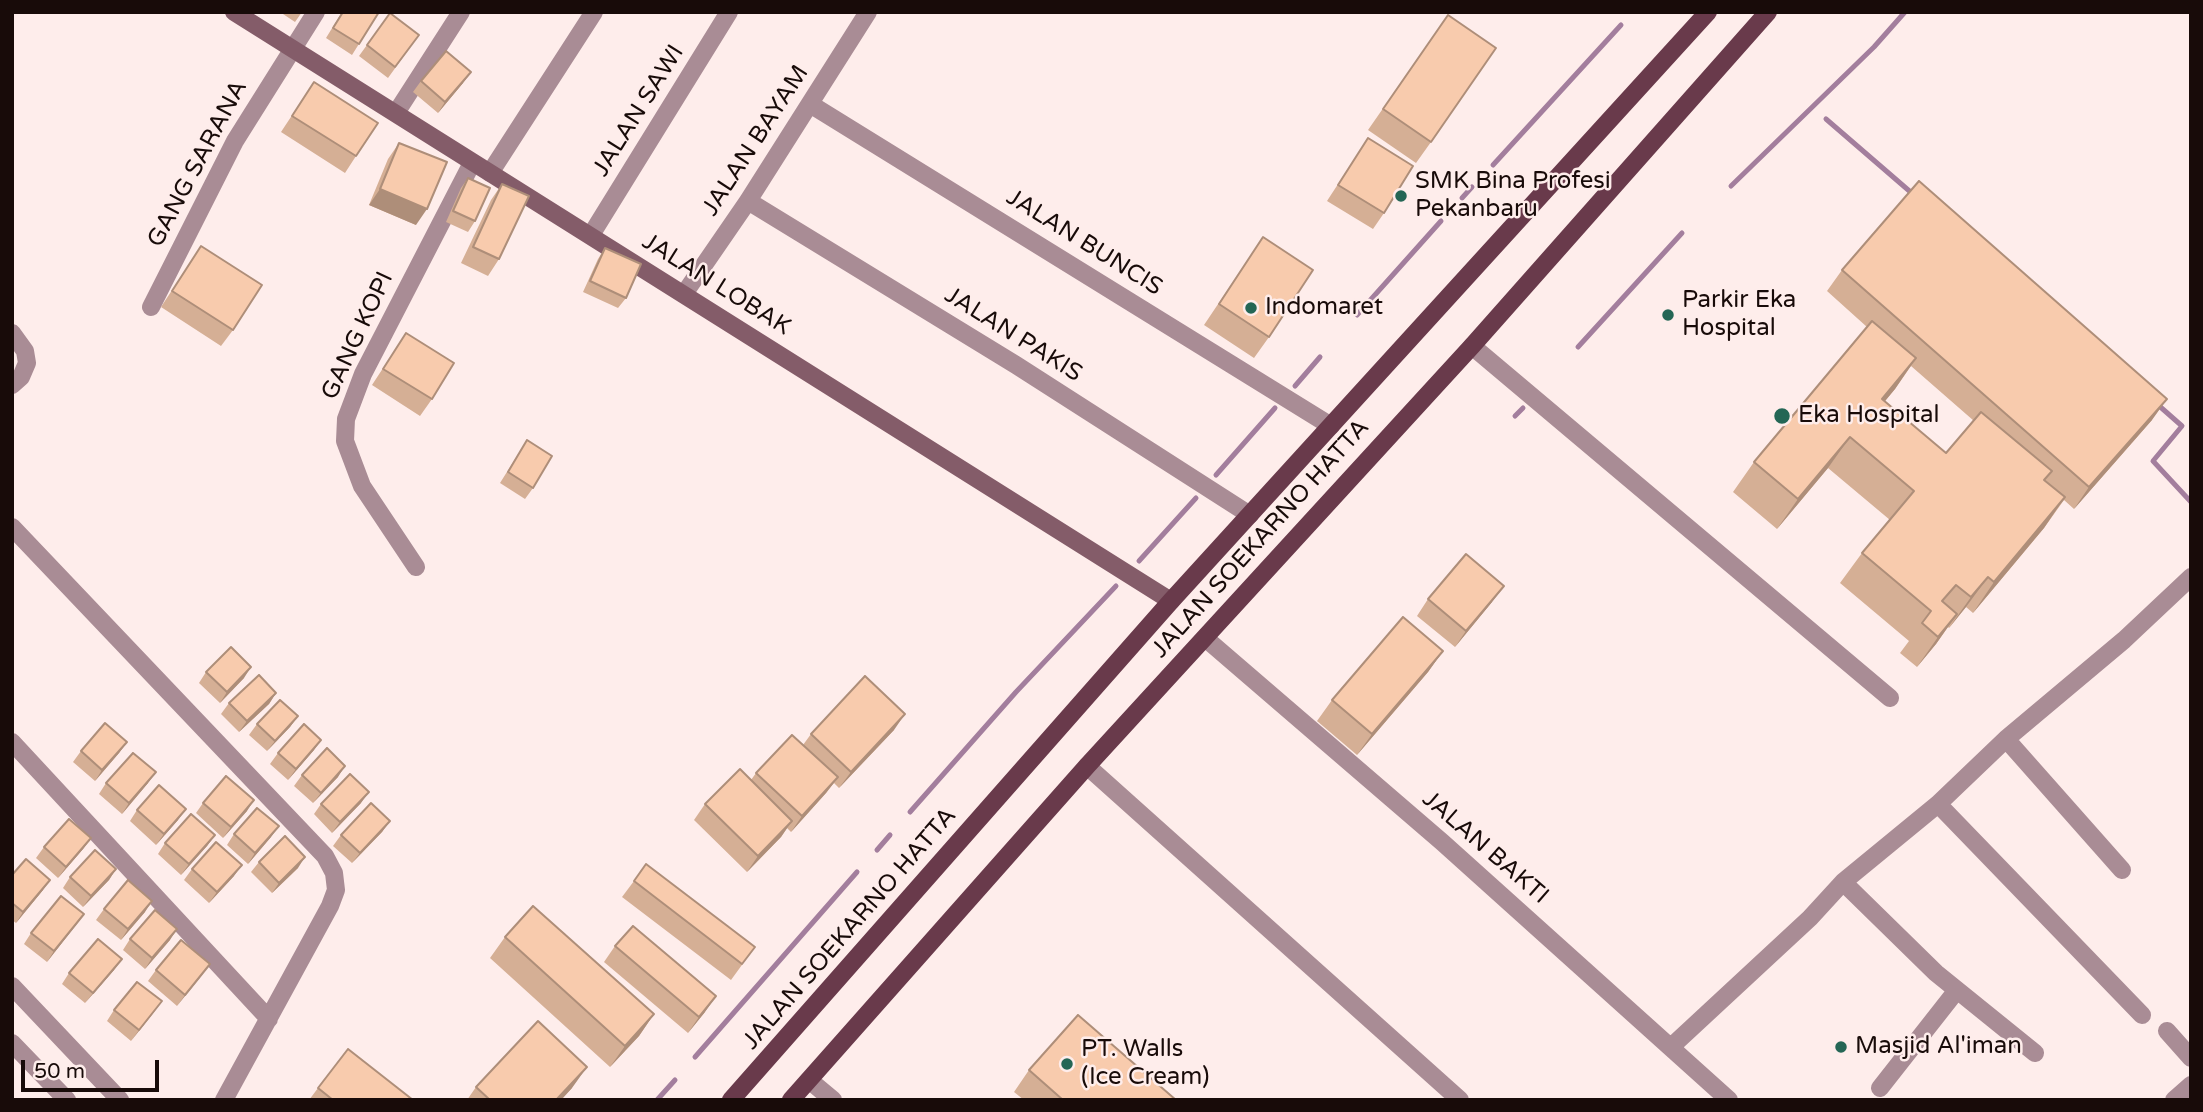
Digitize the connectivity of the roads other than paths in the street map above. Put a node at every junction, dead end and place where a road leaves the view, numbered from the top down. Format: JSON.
{"nodes":[{"id":1,"x":234,"y":12,"type":"edge"},
{"id":2,"x":316,"y":12,"type":"edge"},
{"id":3,"x":460,"y":12,"type":"edge"},
{"id":4,"x":594,"y":12,"type":"edge"},
{"id":5,"x":729,"y":12,"type":"edge"},
{"id":6,"x":868,"y":12,"type":"edge"},
{"id":7,"x":1708,"y":12,"type":"edge"},
{"id":8,"x":1768,"y":12,"type":"edge"},
{"id":9,"x":293,"y":47,"type":"junction"},
{"id":10,"x":810,"y":104,"type":"junction"},
{"id":11,"x":396,"y":113,"type":"junction"},
{"id":12,"x":472,"y":163,"type":"junction"},
{"id":13,"x":490,"y":173,"type":"junction"},
{"id":14,"x":748,"y":201,"type":"junction"},
{"id":15,"x":591,"y":235,"type":"junction"},
{"id":16,"x":684,"y":294,"type":"junction"},
{"id":17,"x":152,"y":307,"type":"dead end"},
{"id":18,"x":12,"y":333,"type":"edge"},
{"id":19,"x":1472,"y":346,"type":"junction"},
{"id":20,"x":12,"y":385,"type":"edge"},
{"id":21,"x":1331,"y":426,"type":"junction"},
{"id":22,"x":1250,"y":515,"type":"junction"},
{"id":23,"x":12,"y":527,"type":"edge"},
{"id":24,"x":416,"y":567,"type":"dead end"},
{"id":25,"x":2191,"y":577,"type":"edge"},
{"id":26,"x":1171,"y":601,"type":"junction"},
{"id":27,"x":1205,"y":638,"type":"junction"},
{"id":28,"x":1890,"y":698,"type":"dead end"},
{"id":29,"x":2006,"y":739,"type":"junction"},
{"id":30,"x":12,"y":742,"type":"edge"},
{"id":31,"x":1087,"y":766,"type":"junction"},
{"id":32,"x":1938,"y":804,"type":"junction"},
{"id":33,"x":2122,"y":870,"type":"dead end"},
{"id":34,"x":1843,"y":882,"type":"junction"},
{"id":35,"x":12,"y":986,"type":"edge"},
{"id":36,"x":1957,"y":990,"type":"junction"},
{"id":37,"x":2142,"y":1015,"type":"dead end"},
{"id":38,"x":269,"y":1019,"type":"junction"},
{"id":39,"x":2167,"y":1031,"type":"dead end"},
{"id":40,"x":12,"y":1043,"type":"edge"},
{"id":41,"x":1672,"y":1046,"type":"junction"},
{"id":42,"x":2035,"y":1053,"type":"dead end"},
{"id":43,"x":2191,"y":1058,"type":"edge"},
{"id":44,"x":808,"y":1080,"type":"junction"},
{"id":45,"x":2191,"y":1085,"type":"edge"},
{"id":46,"x":1880,"y":1088,"type":"dead end"},
{"id":47,"x":67,"y":1100,"type":"edge"},
{"id":48,"x":120,"y":1100,"type":"edge"},
{"id":49,"x":224,"y":1100,"type":"edge"},
{"id":50,"x":731,"y":1100,"type":"edge"},
{"id":51,"x":791,"y":1100,"type":"edge"},
{"id":52,"x":833,"y":1100,"type":"edge"},
{"id":53,"x":1460,"y":1100,"type":"edge"},
{"id":54,"x":1729,"y":1100,"type":"edge"},
{"id":55,"x":2174,"y":1100,"type":"edge"}],
"edges":[{"from":1,"to":9,"type":"main road","name":"JALAN LOBAK"},
{"from":2,"to":9,"type":"street","name":"GANG SARANA"},
{"from":3,"to":11,"type":"street"},
{"from":4,"to":13,"type":"street"},
{"from":5,"to":15,"type":"street","name":"JALAN SAWI"},
{"from":6,"to":10,"type":"street","name":"JALAN BAYAM"},
{"from":7,"to":21,"type":"main road","name":"JALAN SOEKARNO HATTA"},
{"from":8,"to":19,"type":"main road","name":"JALAN SOEKARNO HATTA"},
{"from":9,"to":11,"type":"main road","name":"JALAN LOBAK"},
{"from":9,"to":17,"type":"street","name":"GANG SARANA"},
{"from":10,"to":14,"type":"street","name":"JALAN BAYAM"},
{"from":10,"to":21,"type":"street","name":"JALAN BUNCIS"},
{"from":11,"to":12,"type":"main road","name":"JALAN LOBAK"},
{"from":12,"to":13,"type":"main road","name":"JALAN LOBAK"},
{"from":12,"to":24,"type":"street","name":"GANG KOPI"},
{"from":13,"to":15,"type":"main road","name":"JALAN LOBAK"},
{"from":14,"to":16,"type":"street","name":"JALAN BAYAM"},
{"from":14,"to":22,"type":"street","name":"JALAN PAKIS"},
{"from":15,"to":16,"type":"main road","name":"JALAN LOBAK"},
{"from":16,"to":26,"type":"main road","name":"JALAN LOBAK"},
{"from":18,"to":20,"type":"street"},
{"from":19,"to":27,"type":"main road","name":"JALAN SOEKARNO HATTA"},
{"from":19,"to":28,"type":"street"},
{"from":21,"to":22,"type":"main road","name":"JALAN SOEKARNO HATTA"},
{"from":22,"to":26,"type":"main road","name":"JALAN SOEKARNO HATTA"},
{"from":23,"to":38,"type":"street"},
{"from":25,"to":29,"type":"street"},
{"from":26,"to":50,"type":"main road","name":"JALAN SOEKARNO HATTA"},
{"from":27,"to":31,"type":"main road","name":"JALAN SOEKARNO HATTA"},
{"from":27,"to":41,"type":"street","name":"JALAN BAKTI"},
{"from":29,"to":32,"type":"street"},
{"from":29,"to":33,"type":"street"},
{"from":30,"to":38,"type":"street"},
{"from":31,"to":44,"type":"main road","name":"JALAN SOEKARNO HATTA"},
{"from":31,"to":53,"type":"street"},
{"from":32,"to":34,"type":"street"},
{"from":32,"to":37,"type":"street"},
{"from":34,"to":36,"type":"street"},
{"from":34,"to":41,"type":"street"},
{"from":35,"to":48,"type":"street"},
{"from":36,"to":42,"type":"street"},
{"from":36,"to":46,"type":"street"},
{"from":38,"to":49,"type":"street"},
{"from":39,"to":43,"type":"street"},
{"from":40,"to":47,"type":"street"},
{"from":41,"to":54,"type":"street","name":"JALAN BAKTI"},
{"from":44,"to":51,"type":"main road","name":"JALAN SOEKARNO HATTA"},
{"from":44,"to":52,"type":"street"},
{"from":45,"to":55,"type":"street"}]}
